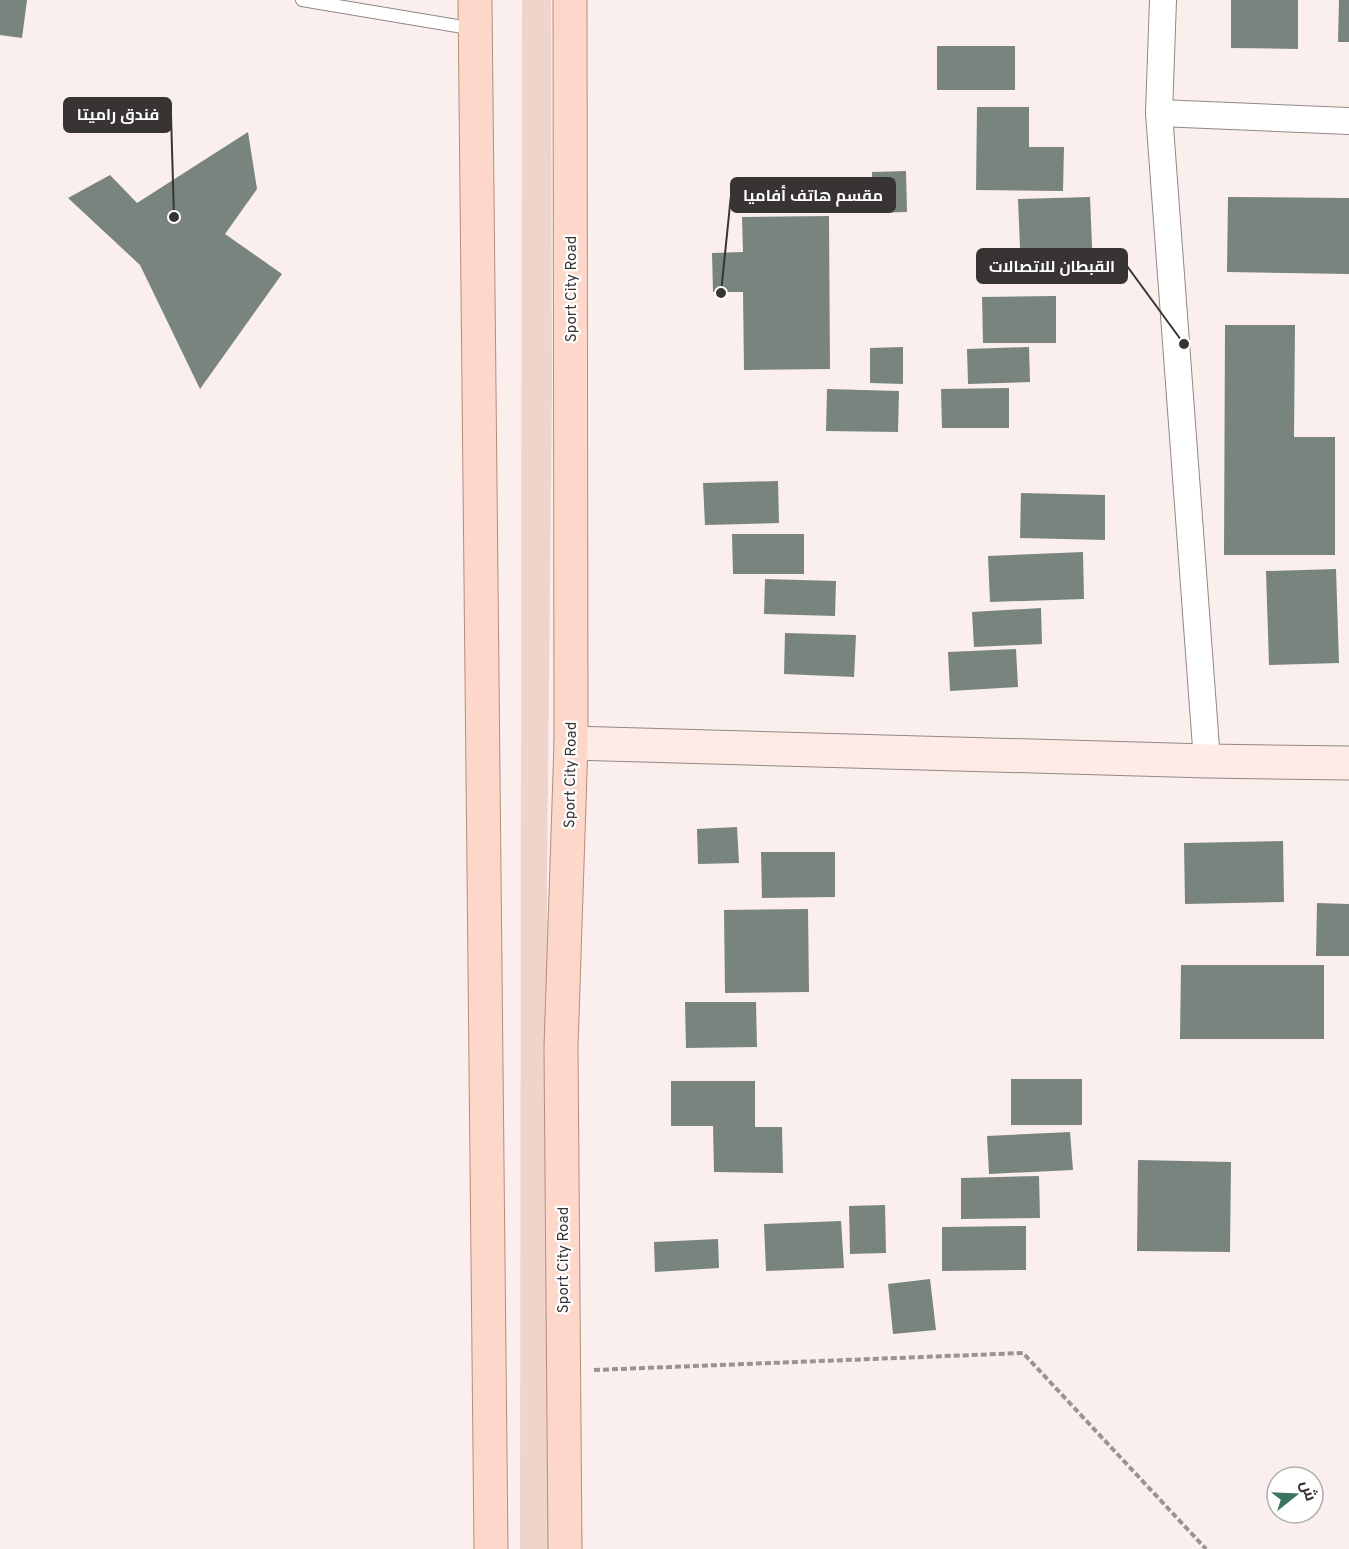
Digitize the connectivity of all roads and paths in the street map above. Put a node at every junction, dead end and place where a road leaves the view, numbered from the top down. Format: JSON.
{"nodes":[{"id":1,"x":302,"y":0,"type":"edge"},
{"id":2,"x":570,"y":0,"type":"edge"},
{"id":3,"x":1163,"y":0,"type":"edge"},
{"id":4,"x":475,"y":15,"type":"edge"},
{"id":5,"x":1159,"y":113,"type":"junction"},
{"id":6,"x":1349,"y":121,"type":"edge"},
{"id":7,"x":571,"y":742,"type":"junction"},
{"id":8,"x":1207,"y":761,"type":"junction"},
{"id":9,"x":1349,"y":763,"type":"edge"},
{"id":10,"x":564,"y":1371,"type":"junction"},
{"id":11,"x":491,"y":1549,"type":"edge"},
{"id":12,"x":565,"y":1549,"type":"edge"},
{"id":13,"x":1206,"y":1549,"type":"edge"}],
"edges":[{"from":1,"to":4,"type":"lane"},
{"from":2,"to":7,"type":"main road","name":"Sport City Road"},
{"from":3,"to":5,"type":"street"},
{"from":4,"to":11,"type":"main road"},
{"from":5,"to":6,"type":"street"},
{"from":5,"to":8,"type":"street"},
{"from":7,"to":8,"type":"street"},
{"from":7,"to":10,"type":"main road","name":"Sport City Road"},
{"from":8,"to":9,"type":"street"},
{"from":10,"to":12,"type":"main road","name":"Sport City Road"},
{"from":10,"to":13,"type":"path"}]}
